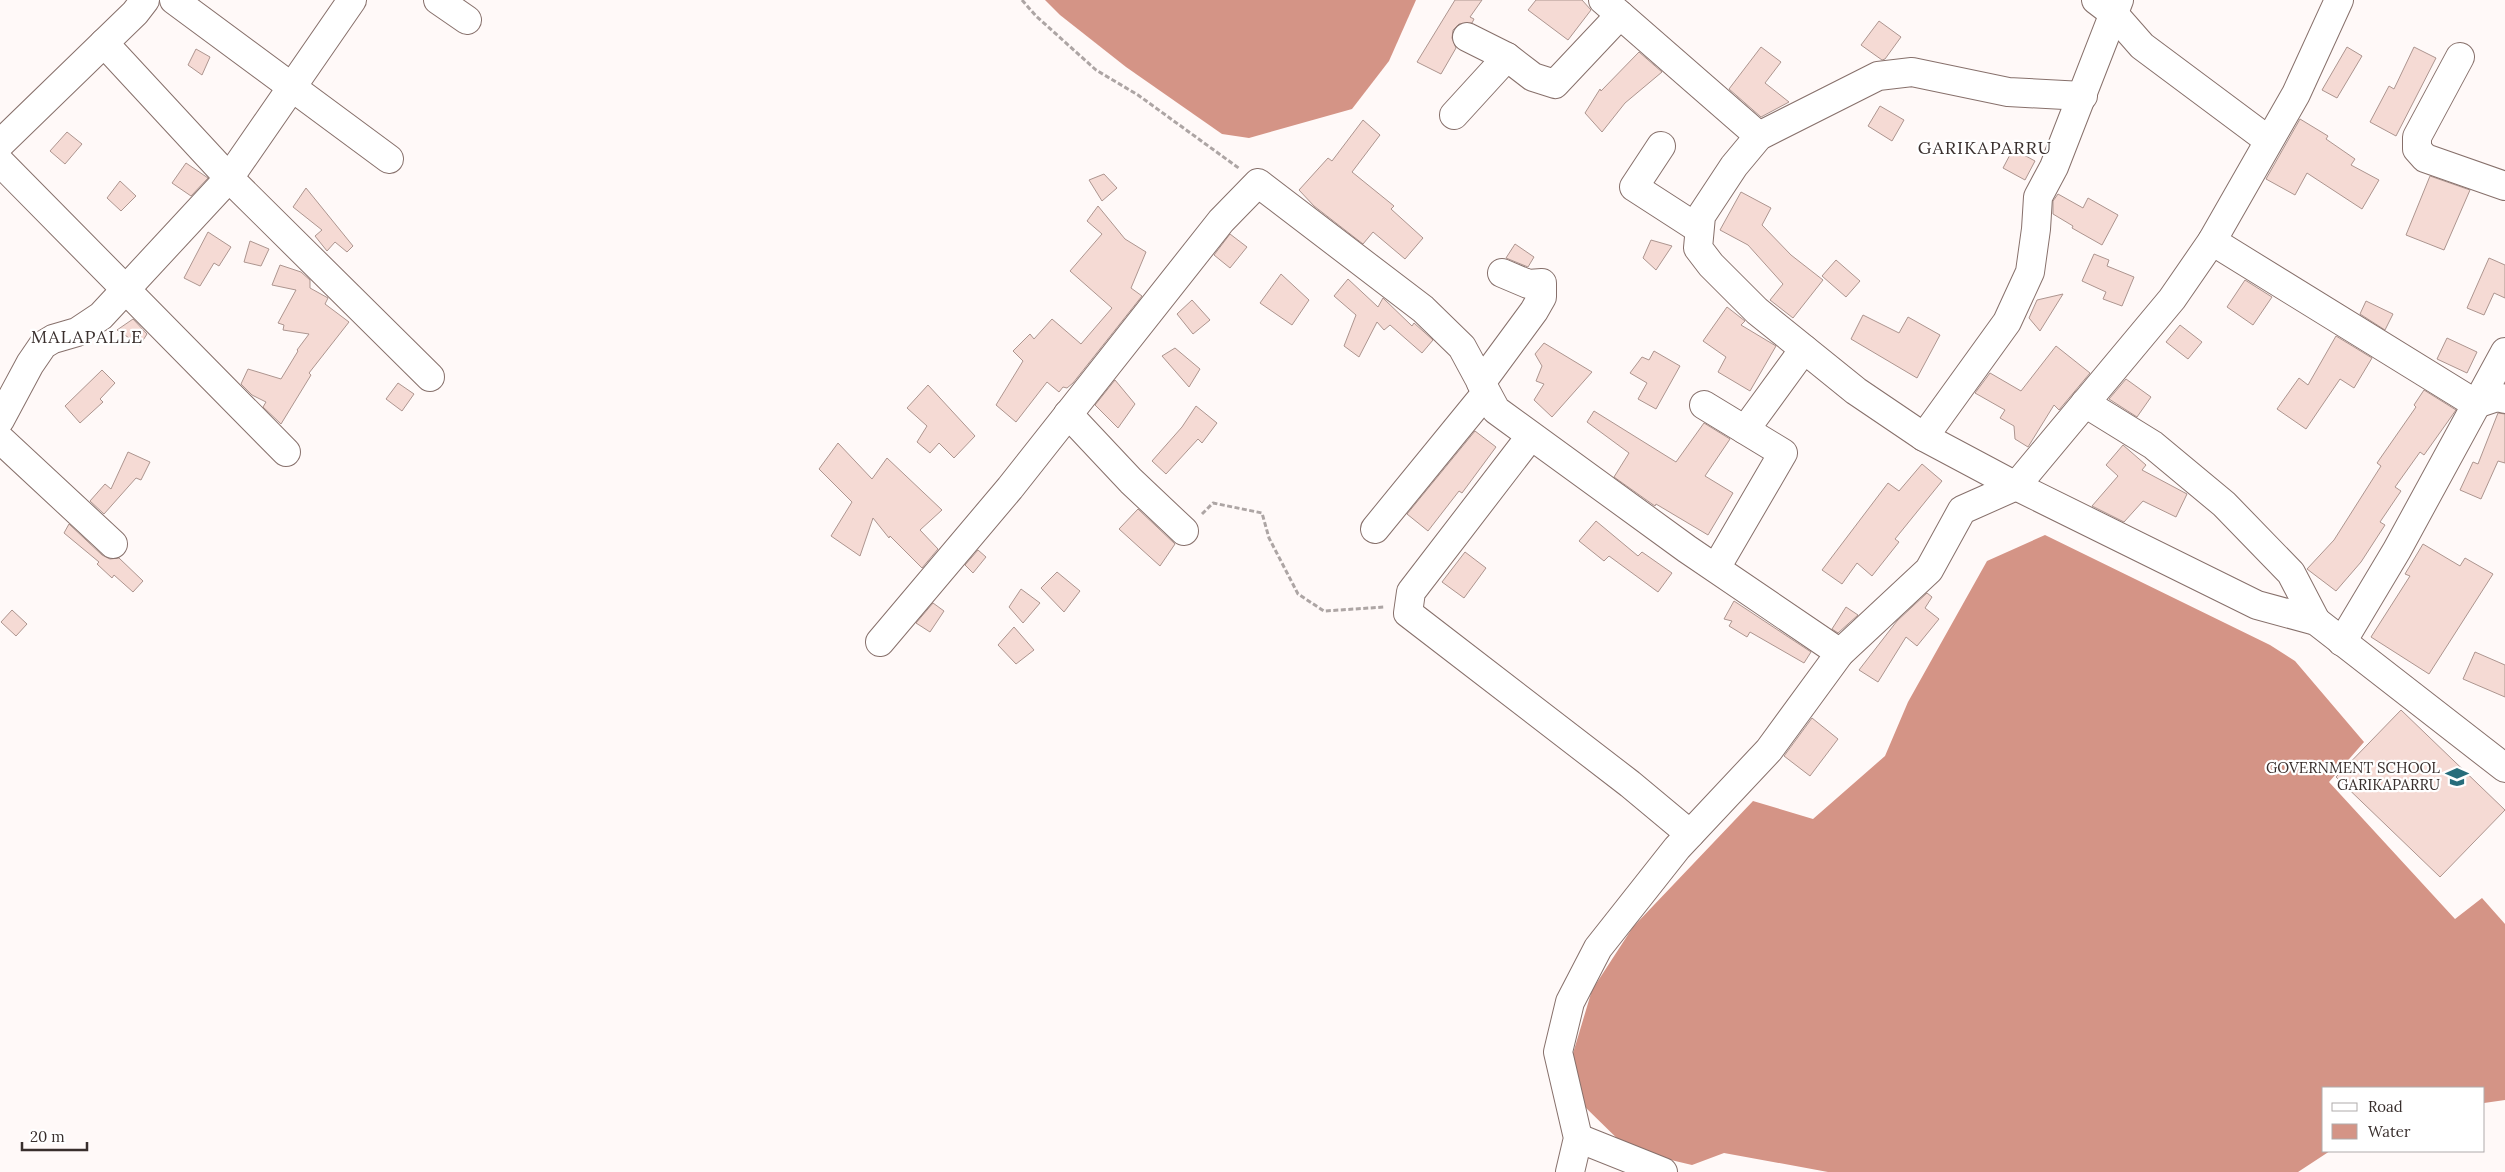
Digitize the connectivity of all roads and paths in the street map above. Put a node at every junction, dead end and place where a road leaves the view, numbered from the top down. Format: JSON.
{"nodes":[{"id":1,"x":145,"y":0,"type":"edge"},
{"id":2,"x":174,"y":0,"type":"edge"},
{"id":3,"x":352,"y":0,"type":"edge"},
{"id":4,"x":438,"y":0,"type":"edge"},
{"id":5,"x":1022,"y":0,"type":"edge"},
{"id":6,"x":2339,"y":0,"type":"edge"},
{"id":7,"x":2110,"y":4,"type":"edge"},
{"id":8,"x":1612,"y":7,"type":"edge"},
{"id":9,"x":467,"y":20,"type":"dead end"},
{"id":10,"x":1467,"y":37,"type":"dead end"},
{"id":11,"x":104,"y":43,"type":"junction"},
{"id":12,"x":1507,"y":57,"type":"junction"},
{"id":13,"x":2460,"y":57,"type":"dead end"},
{"id":14,"x":293,"y":87,"type":"junction"},
{"id":15,"x":2083,"y":96,"type":"junction"},
{"id":16,"x":1454,"y":115,"type":"dead end"},
{"id":17,"x":1758,"y":136,"type":"junction"},
{"id":18,"x":2268,"y":140,"type":"junction"},
{"id":19,"x":0,"y":144,"type":"edge"},
{"id":20,"x":1661,"y":146,"type":"dead end"},
{"id":21,"x":389,"y":159,"type":"dead end"},
{"id":22,"x":0,"y":162,"type":"edge"},
{"id":23,"x":229,"y":178,"type":"junction"},
{"id":24,"x":1258,"y":183,"type":"junction"},
{"id":25,"x":2505,"y":186,"type":"edge"},
{"id":26,"x":1699,"y":229,"type":"junction"},
{"id":27,"x":2212,"y":241,"type":"junction"},
{"id":28,"x":1502,"y":273,"type":"dead end"},
{"id":29,"x":126,"y":290,"type":"junction"},
{"id":30,"x":1804,"y":349,"type":"junction"},
{"id":31,"x":2505,"y":352,"type":"edge"},
{"id":32,"x":430,"y":377,"type":"dead end"},
{"id":33,"x":1484,"y":388,"type":"junction"},
{"id":34,"x":2505,"y":399,"type":"edge"},
{"id":35,"x":2085,"y":403,"type":"junction"},
{"id":36,"x":2476,"y":404,"type":"junction"},
{"id":37,"x":1704,"y":405,"type":"dead end"},
{"id":38,"x":1068,"y":414,"type":"junction"},
{"id":39,"x":0,"y":420,"type":"edge"},
{"id":40,"x":1744,"y":430,"type":"junction"},
{"id":41,"x":1530,"y":437,"type":"junction"},
{"id":42,"x":1924,"y":437,"type":"junction"},
{"id":43,"x":0,"y":439,"type":"edge"},
{"id":44,"x":286,"y":452,"type":"dead end"},
{"id":45,"x":2016,"y":486,"type":"junction"},
{"id":46,"x":1375,"y":529,"type":"dead end"},
{"id":47,"x":1184,"y":531,"type":"joint"},
{"id":48,"x":113,"y":544,"type":"dead end"},
{"id":49,"x":1716,"y":568,"type":"junction"},
{"id":50,"x":1408,"y":604,"type":"junction"},
{"id":51,"x":2316,"y":621,"type":"junction"},
{"id":52,"x":880,"y":642,"type":"dead end"},
{"id":53,"x":2342,"y":642,"type":"junction"},
{"id":54,"x":1840,"y":653,"type":"junction"},
{"id":55,"x":2505,"y":768,"type":"edge"},
{"id":56,"x":1690,"y":834,"type":"junction"},
{"id":57,"x":1578,"y":1138,"type":"junction"},
{"id":58,"x":1570,"y":1172,"type":"edge"},
{"id":59,"x":1663,"y":1172,"type":"edge"}],
"edges":[{"from":1,"to":11,"type":"street"},
{"from":2,"to":14,"type":"street"},
{"from":3,"to":14,"type":"street"},
{"from":4,"to":9,"type":"street"},
{"from":5,"to":24,"type":"path"},
{"from":6,"to":18,"type":"street"},
{"from":7,"to":15,"type":"street"},
{"from":7,"to":18,"type":"street"},
{"from":8,"to":12,"type":"street"},
{"from":8,"to":17,"type":"street"},
{"from":10,"to":12,"type":"street"},
{"from":11,"to":19,"type":"street"},
{"from":11,"to":23,"type":"street"},
{"from":12,"to":16,"type":"street"},
{"from":13,"to":25,"type":"street"},
{"from":14,"to":21,"type":"street"},
{"from":14,"to":23,"type":"street"},
{"from":15,"to":17,"type":"street"},
{"from":15,"to":42,"type":"street"},
{"from":17,"to":26,"type":"street"},
{"from":18,"to":27,"type":"street"},
{"from":20,"to":26,"type":"street"},
{"from":22,"to":29,"type":"street"},
{"from":23,"to":29,"type":"street"},
{"from":23,"to":32,"type":"street"},
{"from":24,"to":33,"type":"street"},
{"from":24,"to":38,"type":"street"},
{"from":26,"to":30,"type":"street"},
{"from":27,"to":35,"type":"street"},
{"from":27,"to":36,"type":"street"},
{"from":28,"to":33,"type":"street"},
{"from":29,"to":39,"type":"street"},
{"from":29,"to":44,"type":"street"},
{"from":30,"to":40,"type":"street"},
{"from":30,"to":42,"type":"street"},
{"from":31,"to":36,"type":"street"},
{"from":33,"to":41,"type":"street"},
{"from":33,"to":46,"type":"street"},
{"from":34,"to":36,"type":"street"},
{"from":35,"to":45,"type":"street"},
{"from":35,"to":51,"type":"street"},
{"from":36,"to":53,"type":"street"},
{"from":37,"to":40,"type":"street"},
{"from":38,"to":47,"type":"street"},
{"from":38,"to":52,"type":"street"},
{"from":40,"to":49,"type":"street"},
{"from":41,"to":49,"type":"street"},
{"from":41,"to":50,"type":"street"},
{"from":42,"to":45,"type":"street"},
{"from":43,"to":48,"type":"street"},
{"from":45,"to":51,"type":"street"},
{"from":45,"to":54,"type":"street"},
{"from":47,"to":50,"type":"path"},
{"from":49,"to":54,"type":"street"},
{"from":50,"to":56,"type":"street"},
{"from":51,"to":53,"type":"street"},
{"from":53,"to":55,"type":"street"},
{"from":54,"to":56,"type":"street"},
{"from":56,"to":57,"type":"street"},
{"from":57,"to":58,"type":"street"},
{"from":57,"to":59,"type":"street"}]}
